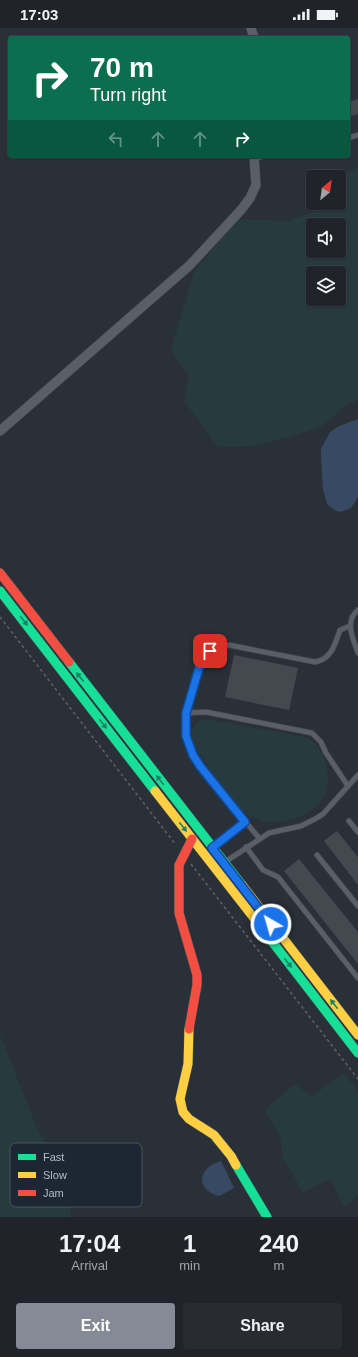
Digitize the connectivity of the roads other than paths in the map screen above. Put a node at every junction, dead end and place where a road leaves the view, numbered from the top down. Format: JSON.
{"nodes":[{"id":1,"x":254,"y":158,"type":"edge"},
{"id":2,"x":0,"y":431,"type":"edge"},
{"id":3,"x":0,"y":573,"type":"edge"},
{"id":4,"x":0,"y":591,"type":"edge"},
{"id":5,"x":358,"y":610,"type":"edge"},
{"id":6,"x":350,"y":626,"type":"junction"},
{"id":7,"x":358,"y":652,"type":"edge"},
{"id":8,"x":186,"y":713,"type":"junction"},
{"id":9,"x":358,"y":775,"type":"edge"},
{"id":10,"x":348,"y":786,"type":"junction"},
{"id":11,"x":349,"y":821,"type":"dead end"},
{"id":12,"x":245,"y":822,"type":"junction"},
{"id":13,"x":358,"y":832,"type":"edge"},
{"id":14,"x":259,"y":838,"type":"junction"},
{"id":15,"x":192,"y":839,"type":"junction"},
{"id":16,"x":246,"y":847,"type":"junction"},
{"id":17,"x":212,"y":848,"type":"junction"},
{"id":18,"x":317,"y":855,"type":"dead end"},
{"id":19,"x":224,"y":863,"type":"junction"},
{"id":20,"x":358,"y":906,"type":"edge"},
{"id":21,"x":358,"y":978,"type":"edge"},
{"id":22,"x":358,"y":1034,"type":"edge"},
{"id":23,"x":358,"y":1052,"type":"edge"},
{"id":24,"x":267,"y":1217,"type":"edge"}],
"edges":[{"from":1,"to":2,"type":"street"},
{"from":17,"to":3,"type":"main road","one_way":true},
{"from":4,"to":15,"type":"main road","one_way":true},
{"from":5,"to":6,"type":"lane"},
{"from":6,"to":7,"type":"lane"},
{"from":6,"to":8,"type":"lane"},
{"from":8,"to":10,"type":"lane"},
{"from":8,"to":12,"type":"lane"},
{"from":9,"to":10,"type":"lane"},
{"from":10,"to":14,"type":"lane"},
{"from":11,"to":13,"type":"lane"},
{"from":12,"to":14,"type":"lane"},
{"from":12,"to":17,"type":"lane"},
{"from":14,"to":16,"type":"lane"},
{"from":15,"to":23,"type":"main road","one_way":true},
{"from":15,"to":24,"type":"main road"},
{"from":16,"to":19,"type":"lane"},
{"from":16,"to":21,"type":"lane"},
{"from":17,"to":19,"type":"main road"},
{"from":18,"to":20,"type":"lane"},
{"from":22,"to":19,"type":"main road","one_way":true}]}
